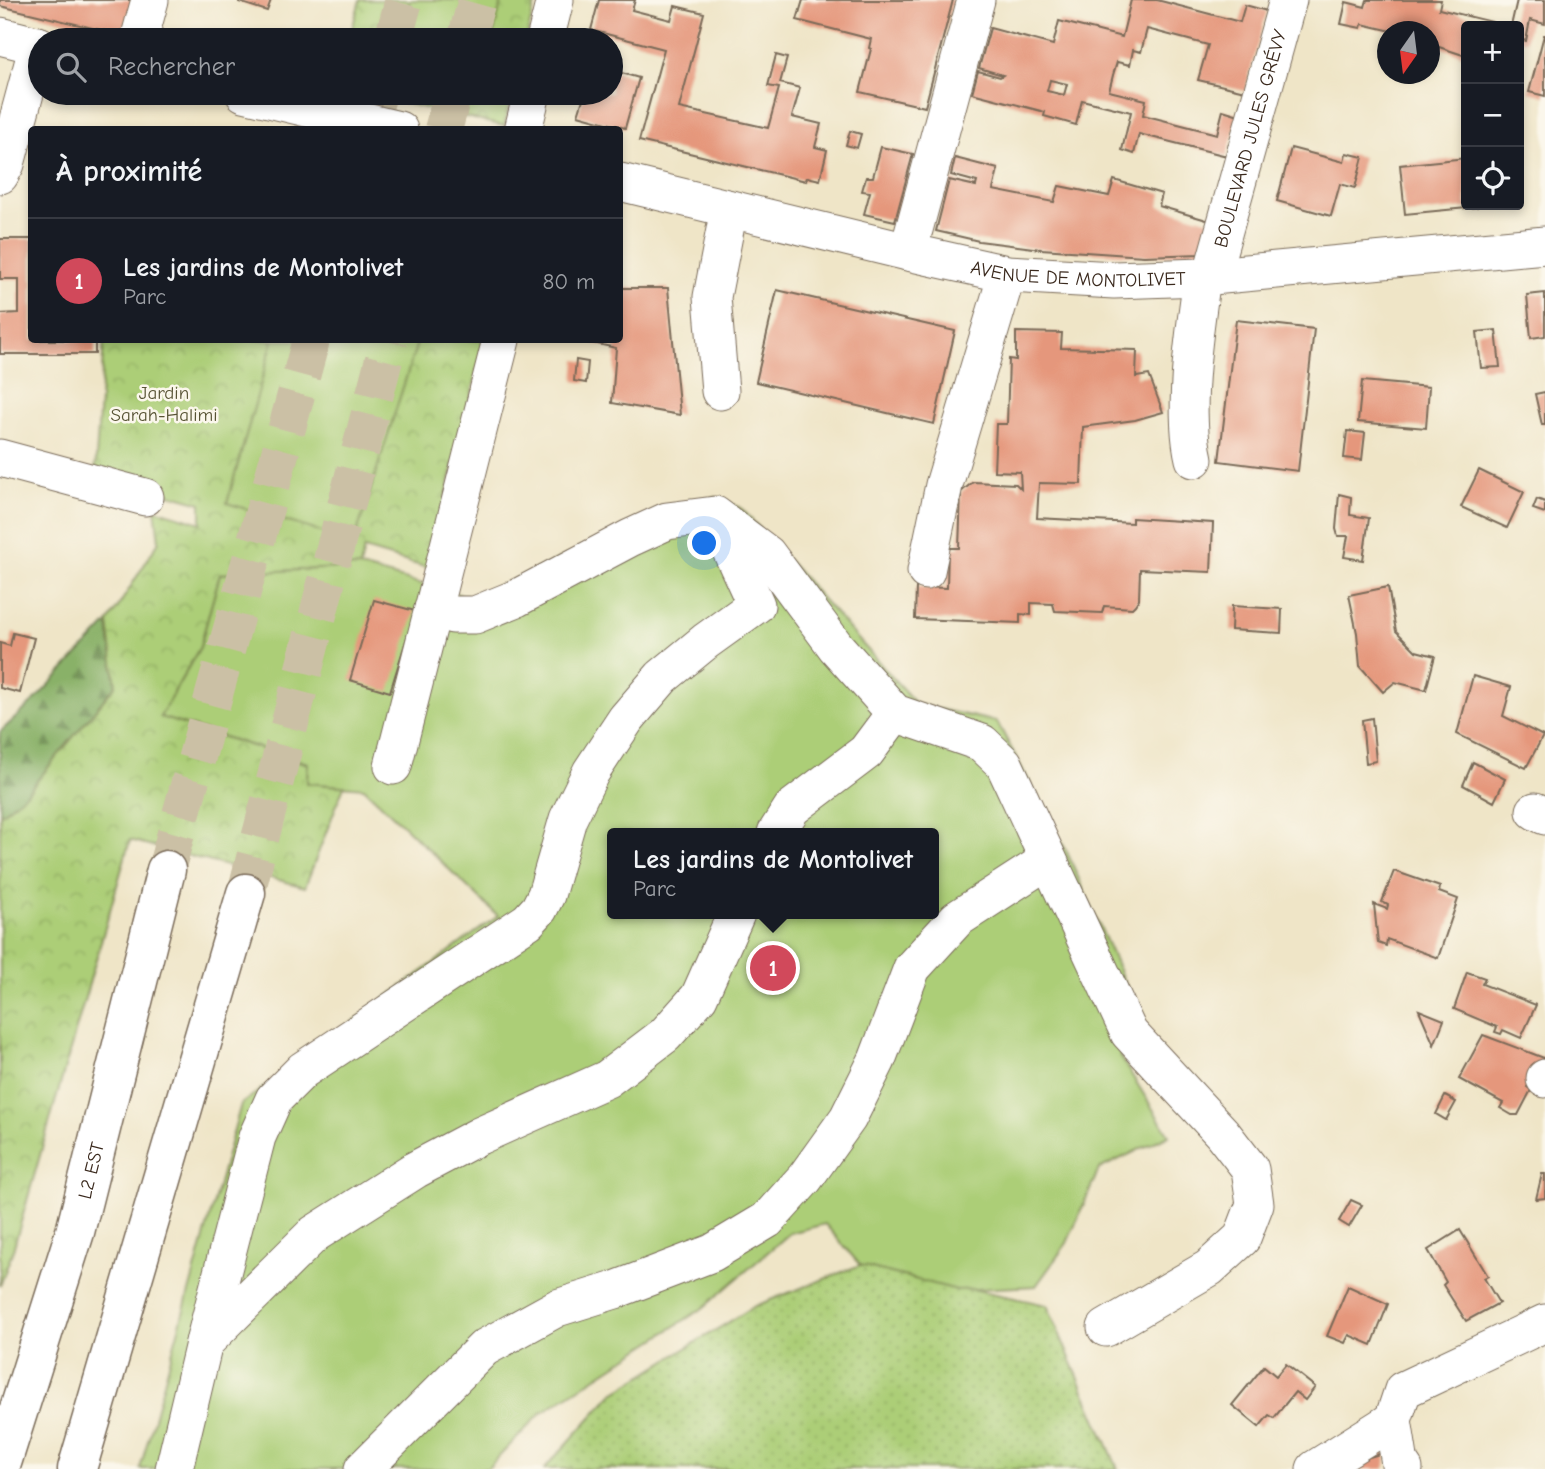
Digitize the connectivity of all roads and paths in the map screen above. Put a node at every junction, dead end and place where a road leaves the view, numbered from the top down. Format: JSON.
{"nodes":[{"id":1,"x":150,"y":0,"type":"edge"},
{"id":2,"x":555,"y":0,"type":"edge"},
{"id":3,"x":976,"y":0,"type":"edge"},
{"id":4,"x":1288,"y":0,"type":"edge"},
{"id":5,"x":142,"y":28,"type":"edge"},
{"id":6,"x":548,"y":28,"type":"edge"},
{"id":7,"x":0,"y":36,"type":"edge"},
{"id":8,"x":28,"y":43,"type":"edge"},
{"id":9,"x":28,"y":85,"type":"edge"},
{"id":10,"x":294,"y":105,"type":"edge"},
{"id":11,"x":529,"y":105,"type":"edge"},
{"id":12,"x":382,"y":126,"type":"edge"},
{"id":13,"x":524,"y":126,"type":"edge"},
{"id":14,"x":0,"y":175,"type":"edge"},
{"id":15,"x":623,"y":183,"type":"edge"},
{"id":16,"x":729,"y":209,"type":"junction"},
{"id":17,"x":1545,"y":245,"type":"edge"},
{"id":18,"x":908,"y":252,"type":"junction"},
{"id":19,"x":1007,"y":274,"type":"junction"},
{"id":20,"x":1206,"y":277,"type":"junction"},
{"id":21,"x":500,"y":343,"type":"edge"},
{"id":22,"x":720,"y":391,"type":"dead end"},
{"id":23,"x":0,"y":458,"type":"edge"},
{"id":24,"x":1194,"y":459,"type":"dead end"},
{"id":25,"x":145,"y":497,"type":"dead end"},
{"id":26,"x":715,"y":515,"type":"junction"},
{"id":27,"x":926,"y":571,"type":"dead end"},
{"id":28,"x":432,"y":610,"type":"junction"},
{"id":29,"x":895,"y":713,"type":"junction"},
{"id":30,"x":393,"y":766,"type":"dead end"},
{"id":31,"x":779,"y":828,"type":"edge"},
{"id":32,"x":1048,"y":860,"type":"junction"},
{"id":33,"x":166,"y":870,"type":"tunnel mouth"},
{"id":34,"x":246,"y":893,"type":"tunnel mouth"},
{"id":35,"x":734,"y":919,"type":"edge"},
{"id":36,"x":1545,"y":1323,"type":"edge"},
{"id":37,"x":1106,"y":1328,"type":"dead end"},
{"id":38,"x":204,"y":1342,"type":"junction"},
{"id":39,"x":1393,"y":1420,"type":"junction"},
{"id":40,"x":0,"y":1469,"type":"edge"},
{"id":41,"x":77,"y":1469,"type":"edge"},
{"id":42,"x":174,"y":1469,"type":"edge"},
{"id":43,"x":363,"y":1469,"type":"edge"},
{"id":44,"x":1315,"y":1469,"type":"edge"},
{"id":45,"x":1404,"y":1469,"type":"edge"}],
"edges":[{"from":1,"to":5,"type":"street"},
{"from":2,"to":6,"type":"street"},
{"from":3,"to":18,"type":"street"},
{"from":4,"to":20,"type":"street","name":"BOULEVARD JULES GRÉVY"},
{"from":7,"to":8,"type":"street"},
{"from":9,"to":14,"type":"street"},
{"from":10,"to":12,"type":"street"},
{"from":11,"to":13,"type":"street"},
{"from":15,"to":16,"type":"street","name":"AVENUE DE MONTOLIVET"},
{"from":16,"to":18,"type":"street","name":"AVENUE DE MONTOLIVET"},
{"from":16,"to":22,"type":"street"},
{"from":17,"to":20,"type":"street","name":"AVENUE DE MONTOLIVET"},
{"from":18,"to":19,"type":"street","name":"AVENUE DE MONTOLIVET"},
{"from":19,"to":20,"type":"street","name":"AVENUE DE MONTOLIVET"},
{"from":19,"to":27,"type":"street"},
{"from":20,"to":24,"type":"street","name":"BOULEVARD JULES GRÉVY"},
{"from":21,"to":28,"type":"street"},
{"from":23,"to":25,"type":"street"},
{"from":26,"to":28,"type":"street"},
{"from":26,"to":29,"type":"street"},
{"from":26,"to":38,"type":"street"},
{"from":28,"to":30,"type":"street"},
{"from":29,"to":31,"type":"street"},
{"from":29,"to":32,"type":"street"},
{"from":32,"to":37,"type":"street"},
{"from":32,"to":43,"type":"street"},
{"from":33,"to":40,"type":"highway","name":"L2 EST"},
{"from":34,"to":41,"type":"highway"},
{"from":35,"to":38,"type":"street"},
{"from":36,"to":39,"type":"street"},
{"from":38,"to":42,"type":"street"},
{"from":39,"to":44,"type":"street"},
{"from":39,"to":45,"type":"street"}]}
